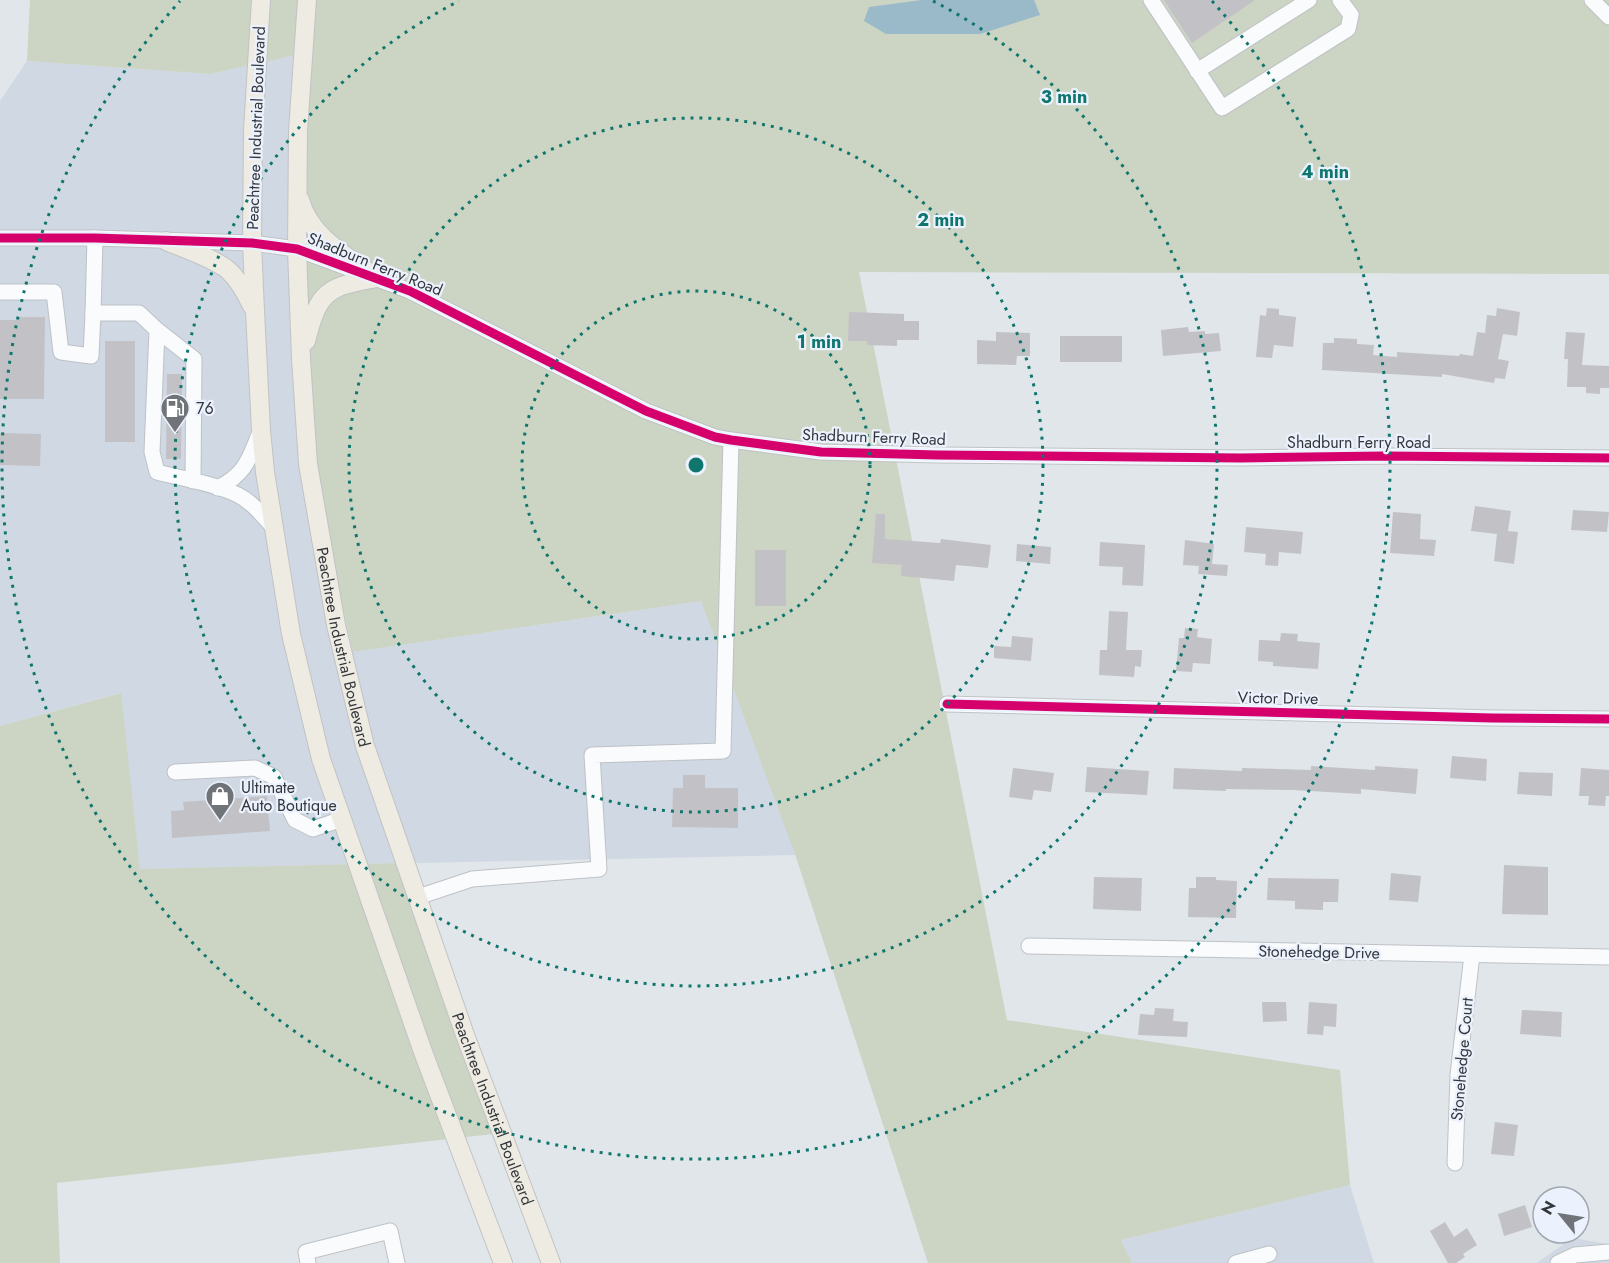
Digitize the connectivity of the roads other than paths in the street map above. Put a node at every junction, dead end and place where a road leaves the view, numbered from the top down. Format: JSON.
{"nodes":[{"id":1,"x":261,"y":0,"type":"edge"},
{"id":2,"x":307,"y":0,"type":"edge"},
{"id":3,"x":1151,"y":0,"type":"edge"},
{"id":4,"x":1309,"y":0,"type":"edge"},
{"id":5,"x":1340,"y":0,"type":"edge"},
{"id":6,"x":1592,"y":0,"type":"edge"},
{"id":7,"x":1609,"y":17,"type":"edge"},
{"id":8,"x":1197,"y":71,"type":"junction"},
{"id":9,"x":298,"y":191,"type":"junction"},
{"id":10,"x":0,"y":238,"type":"edge"},
{"id":11,"x":95,"y":238,"type":"junction"},
{"id":12,"x":166,"y":241,"type":"junction"},
{"id":13,"x":252,"y":243,"type":"junction"},
{"id":14,"x":297,"y":249,"type":"junction"},
{"id":15,"x":377,"y":278,"type":"junction"},
{"id":16,"x":0,"y":292,"type":"edge"},
{"id":17,"x":255,"y":311,"type":"junction"},
{"id":18,"x":93,"y":313,"type":"junction"},
{"id":19,"x":157,"y":330,"type":"junction"},
{"id":20,"x":301,"y":359,"type":"junction"},
{"id":21,"x":261,"y":430,"type":"junction"},
{"id":22,"x":731,"y":440,"type":"junction"},
{"id":23,"x":1609,"y":458,"type":"edge"},
{"id":24,"x":193,"y":481,"type":"junction"},
{"id":25,"x":218,"y":488,"type":"junction"},
{"id":26,"x":273,"y":527,"type":"junction"},
{"id":27,"x":947,"y":704,"type":"dead end"},
{"id":28,"x":1609,"y":719,"type":"edge"},
{"id":29,"x":176,"y":772,"type":"dead end"},
{"id":30,"x":342,"y":819,"type":"junction"},
{"id":31,"x":418,"y":897,"type":"junction"},
{"id":32,"x":1029,"y":946,"type":"dead end"},
{"id":33,"x":1472,"y":955,"type":"junction"},
{"id":34,"x":1609,"y":957,"type":"edge"},
{"id":35,"x":1455,"y":1163,"type":"dead end"},
{"id":36,"x":1609,"y":1252,"type":"edge"},
{"id":37,"x":1269,"y":1254,"type":"dead end"},
{"id":38,"x":308,"y":1263,"type":"edge"},
{"id":39,"x":397,"y":1263,"type":"edge"},
{"id":40,"x":503,"y":1263,"type":"edge"},
{"id":41,"x":551,"y":1263,"type":"edge"},
{"id":42,"x":1236,"y":1263,"type":"edge"},
{"id":43,"x":1558,"y":1263,"type":"edge"}],
"edges":[{"from":1,"to":13,"type":"main road","name":"Peachtree Industrial Boulevard"},
{"from":2,"to":9,"type":"main road","name":"Peachtree Industrial Boulevard"},
{"from":3,"to":8,"type":"street"},
{"from":4,"to":8,"type":"street"},
{"from":5,"to":8,"type":"street"},
{"from":6,"to":7,"type":"street"},
{"from":9,"to":14,"type":"main road","name":"Peachtree Industrial Boulevard"},
{"from":9,"to":15,"type":"main road"},
{"from":10,"to":11,"type":"street","name":"Shadburn Ferry Road"},
{"from":11,"to":12,"type":"street","name":"Shadburn Ferry Road"},
{"from":11,"to":18,"type":"street"},
{"from":12,"to":13,"type":"street","name":"Shadburn Ferry Road"},
{"from":12,"to":17,"type":"main road"},
{"from":13,"to":14,"type":"street","name":"Shadburn Ferry Road"},
{"from":13,"to":17,"type":"main road","name":"Peachtree Industrial Boulevard"},
{"from":14,"to":15,"type":"street","name":"Shadburn Ferry Road"},
{"from":14,"to":20,"type":"main road","name":"Peachtree Industrial Boulevard"},
{"from":15,"to":20,"type":"main road"},
{"from":15,"to":22,"type":"street","name":"Shadburn Ferry Road"},
{"from":16,"to":18,"type":"street"},
{"from":17,"to":21,"type":"main road","name":"Peachtree Industrial Boulevard"},
{"from":18,"to":19,"type":"street"},
{"from":19,"to":24,"type":"street"},
{"from":19,"to":24,"type":"street"},
{"from":20,"to":31,"type":"main road","name":"Peachtree Industrial Boulevard"},
{"from":21,"to":25,"type":"street"},
{"from":21,"to":26,"type":"main road","name":"Peachtree Industrial Boulevard"},
{"from":22,"to":23,"type":"street","name":"Shadburn Ferry Road"},
{"from":22,"to":31,"type":"street"},
{"from":24,"to":25,"type":"street"},
{"from":25,"to":26,"type":"street"},
{"from":26,"to":30,"type":"main road","name":"Peachtree Industrial Boulevard"},
{"from":27,"to":28,"type":"street","name":"Victor Drive"},
{"from":29,"to":30,"type":"street"},
{"from":30,"to":40,"type":"main road","name":"Peachtree Industrial Boulevard"},
{"from":31,"to":41,"type":"main road","name":"Peachtree Industrial Boulevard"},
{"from":32,"to":33,"type":"street","name":"Stonehedge Drive"},
{"from":33,"to":34,"type":"street","name":"Stonehedge Drive"},
{"from":33,"to":35,"type":"street","name":"Stonehedge Court"},
{"from":36,"to":43,"type":"street"},
{"from":37,"to":42,"type":"street"},
{"from":38,"to":39,"type":"street"}]}
